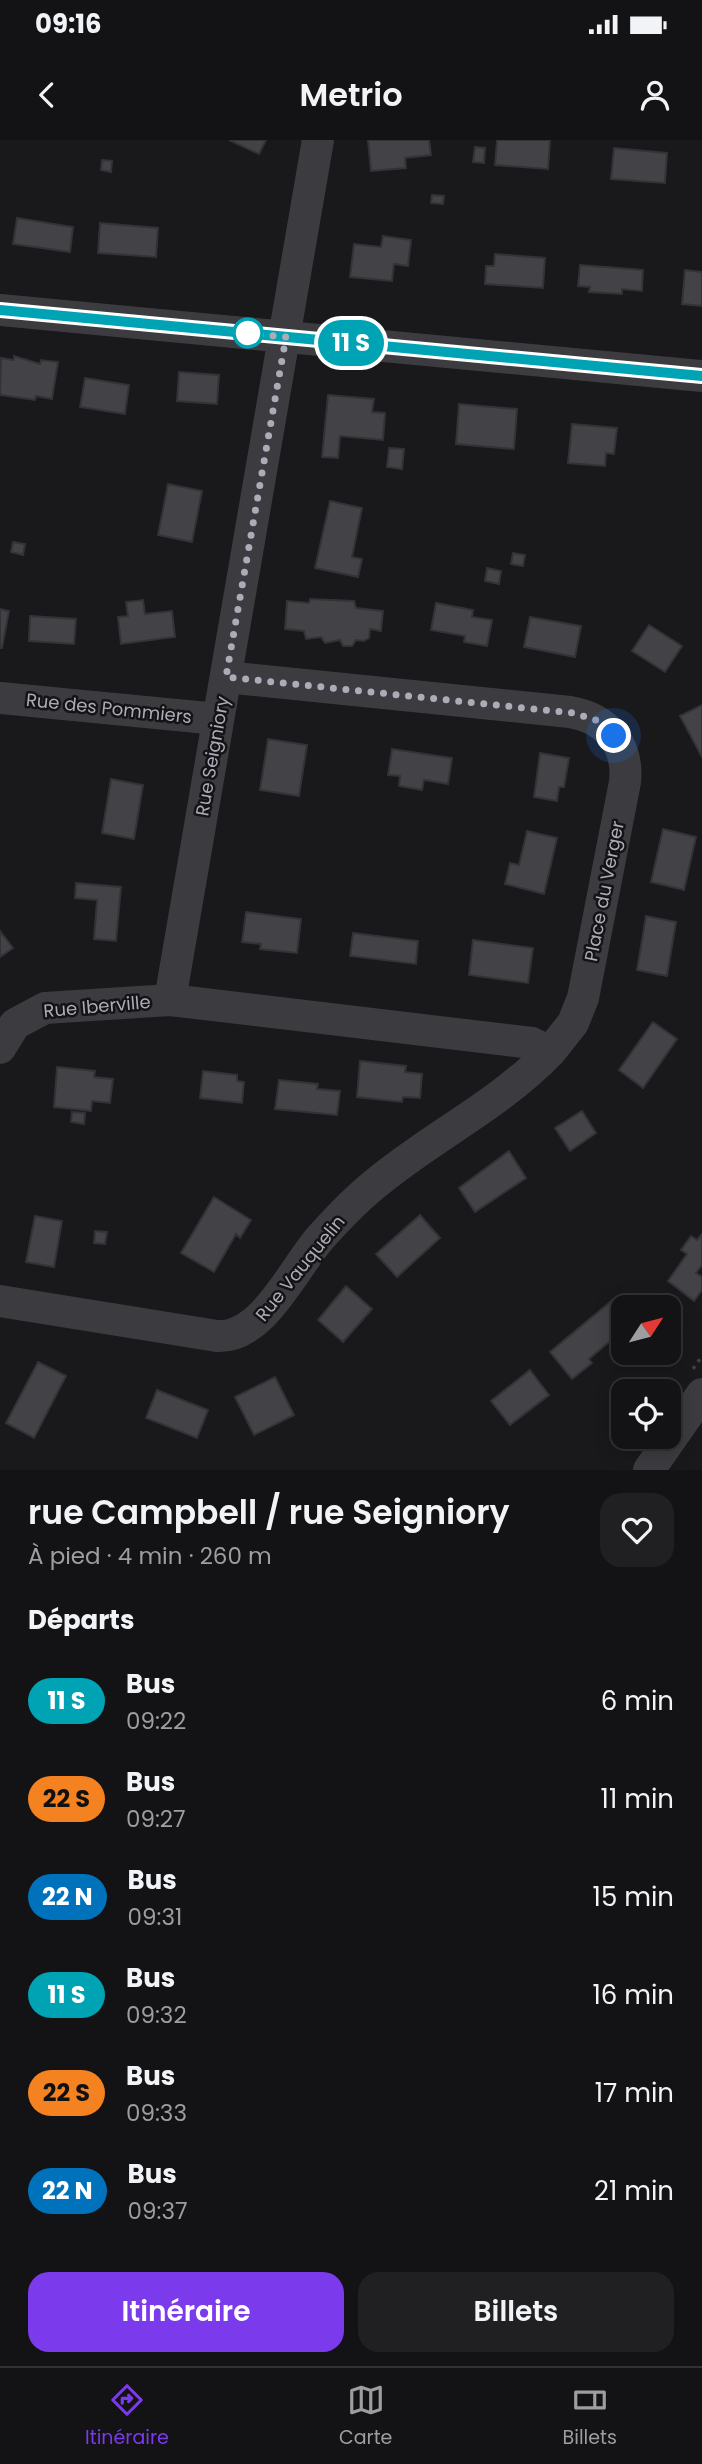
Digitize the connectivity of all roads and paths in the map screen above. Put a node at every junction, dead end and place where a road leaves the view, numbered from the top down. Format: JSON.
{"nodes":[{"id":1,"x":318,"y":140,"type":"edge"},
{"id":2,"x":0,"y":310,"type":"edge"},
{"id":3,"x":286,"y":337,"type":"junction"},
{"id":4,"x":702,"y":376,"type":"edge"},
{"id":5,"x":226,"y":677,"type":"junction"},
{"id":6,"x":0,"y":698,"type":"edge"},
{"id":7,"x":218,"y":719,"type":"junction"},
{"id":8,"x":170,"y":1000,"type":"junction"},
{"id":9,"x":0,"y":1048,"type":"edge"},
{"id":10,"x":550,"y":1052,"type":"junction"},
{"id":11,"x":0,"y":1301,"type":"edge"},
{"id":12,"x":702,"y":1394,"type":"edge"},
{"id":13,"x":649,"y":1470,"type":"edge"}],
"edges":[{"from":1,"to":3,"type":"street","name":"Rue Seigniory"},
{"from":2,"to":3,"type":"street"},
{"from":3,"to":4,"type":"street"},
{"from":3,"to":5,"type":"street","name":"Rue Seigniory"},
{"from":5,"to":7,"type":"street","name":"Rue Seigniory"},
{"from":5,"to":10,"type":"street","name":"Place du Verger"},
{"from":6,"to":7,"type":"street","name":"Rue des Pommiers"},
{"from":7,"to":8,"type":"street","name":"Rue Seigniory"},
{"from":8,"to":9,"type":"street","name":"Rue Iberville"},
{"from":8,"to":10,"type":"street"},
{"from":10,"to":11,"type":"street","name":"Rue Vauquelin"},
{"from":12,"to":13,"type":"street"}]}
